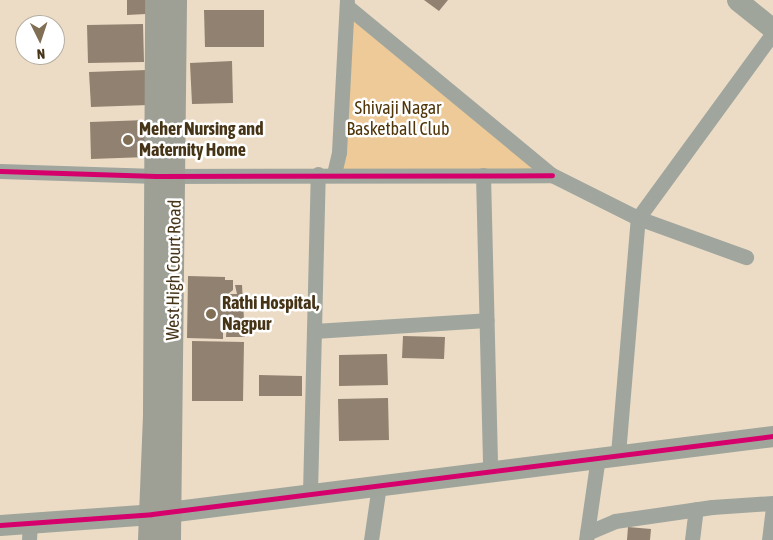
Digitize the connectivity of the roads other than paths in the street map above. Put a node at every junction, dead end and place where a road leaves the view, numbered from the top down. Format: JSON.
{"nodes":[{"id":1,"x":157,"y":0,"type":"edge"},
{"id":2,"x":175,"y":0,"type":"edge"},
{"id":3,"x":737,"y":0,"type":"edge"},
{"id":4,"x":347,"y":4,"type":"edge"},
{"id":5,"x":773,"y":28,"type":"edge"},
{"id":6,"x":773,"y":33,"type":"edge"},
{"id":7,"x":0,"y":171,"type":"edge"},
{"id":8,"x":318,"y":174,"type":"junction"},
{"id":9,"x":334,"y":174,"type":"junction"},
{"id":10,"x":483,"y":174,"type":"junction"},
{"id":11,"x":552,"y":175,"type":"junction"},
{"id":12,"x":166,"y":176,"type":"junction"},
{"id":13,"x":638,"y":218,"type":"junction"},
{"id":14,"x":746,"y":257,"type":"dead end"},
{"id":15,"x":487,"y":320,"type":"junction"},
{"id":16,"x":314,"y":330,"type":"junction"},
{"id":17,"x":773,"y":436,"type":"edge"},
{"id":18,"x":608,"y":456,"type":"junction"},
{"id":19,"x":490,"y":470,"type":"junction"},
{"id":20,"x":379,"y":485,"type":"junction"},
{"id":21,"x":310,"y":493,"type":"junction"},
{"id":22,"x":773,"y":503,"type":"edge"},
{"id":23,"x":696,"y":509,"type":"junction"},
{"id":24,"x":773,"y":509,"type":"edge"},
{"id":25,"x":162,"y":512,"type":"junction"},
{"id":26,"x":0,"y":526,"type":"edge"},
{"id":27,"x":30,"y":532,"type":"edge"},
{"id":28,"x":587,"y":537,"type":"edge"},
{"id":29,"x":150,"y":540,"type":"edge"},
{"id":30,"x":168,"y":540,"type":"edge"},
{"id":31,"x":371,"y":540,"type":"edge"},
{"id":32,"x":692,"y":540,"type":"edge"},
{"id":33,"x":769,"y":540,"type":"edge"}],
"edges":[{"from":1,"to":12,"type":"main road","name":"West High Court Road"},
{"from":2,"to":12,"type":"main road","name":"West High Court Road"},
{"from":3,"to":5,"type":"street"},
{"from":4,"to":9,"type":"street"},
{"from":4,"to":11,"type":"street"},
{"from":6,"to":13,"type":"street"},
{"from":7,"to":12,"type":"street"},
{"from":8,"to":9,"type":"street"},
{"from":8,"to":12,"type":"street"},
{"from":8,"to":16,"type":"street"},
{"from":9,"to":10,"type":"street"},
{"from":10,"to":11,"type":"street"},
{"from":10,"to":15,"type":"street"},
{"from":11,"to":13,"type":"street"},
{"from":12,"to":25,"type":"main road","name":"West High Court Road"},
{"from":13,"to":14,"type":"street"},
{"from":13,"to":18,"type":"street"},
{"from":15,"to":16,"type":"street"},
{"from":15,"to":19,"type":"street"},
{"from":16,"to":21,"type":"street"},
{"from":17,"to":18,"type":"street"},
{"from":18,"to":19,"type":"street"},
{"from":18,"to":28,"type":"street"},
{"from":19,"to":20,"type":"street"},
{"from":20,"to":21,"type":"street"},
{"from":20,"to":31,"type":"street"},
{"from":21,"to":25,"type":"street"},
{"from":22,"to":23,"type":"street"},
{"from":23,"to":28,"type":"street"},
{"from":23,"to":32,"type":"street"},
{"from":24,"to":33,"type":"street"},
{"from":25,"to":27,"type":"street"},
{"from":25,"to":29,"type":"main road","name":"West High Court Road"},
{"from":25,"to":30,"type":"main road","name":"West High Court Road"},
{"from":26,"to":27,"type":"street"}]}
